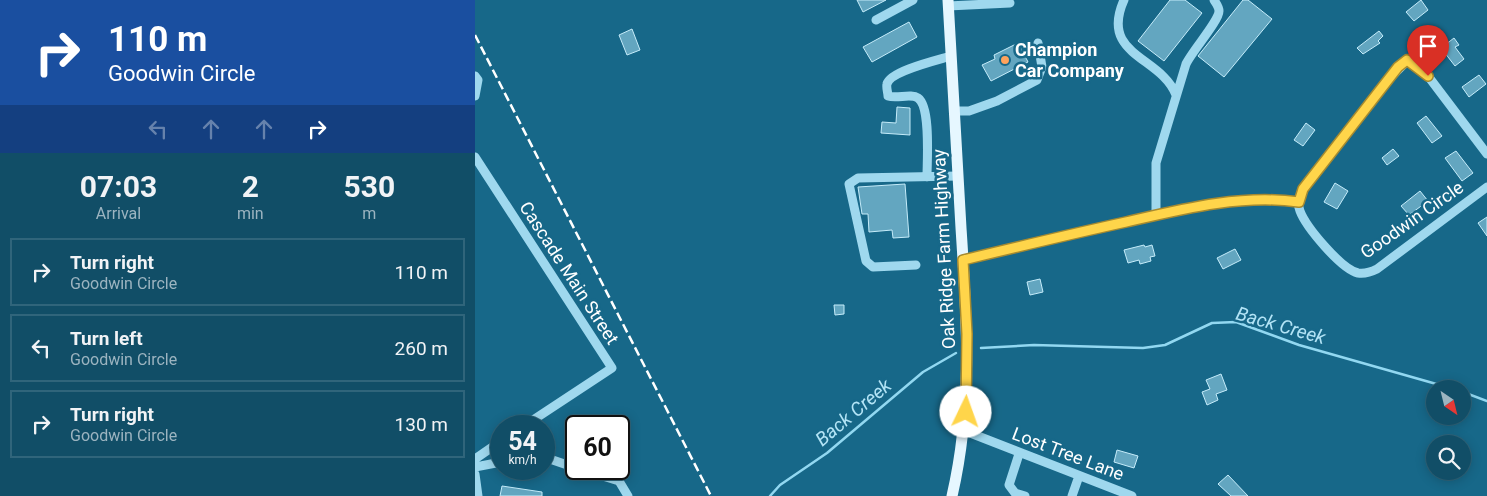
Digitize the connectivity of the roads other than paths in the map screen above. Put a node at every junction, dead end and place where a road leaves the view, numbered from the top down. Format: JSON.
{"nodes":[{"id":1,"x":913,"y":0,"type":"edge"},
{"id":2,"x":1124,"y":0,"type":"edge"},
{"id":3,"x":1214,"y":0,"type":"edge"},
{"id":4,"x":948,"y":3,"type":"edge"},
{"id":5,"x":1010,"y":3,"type":"dead end"},
{"id":6,"x":876,"y":20,"type":"dead end"},
{"id":7,"x":1038,"y":43,"type":"dead end"},
{"id":8,"x":951,"y":56,"type":"junction"},
{"id":9,"x":475,"y":76,"type":"edge"},
{"id":10,"x":475,"y":96,"type":"edge"},
{"id":11,"x":1176,"y":96,"type":"junction"},
{"id":12,"x":954,"y":111,"type":"junction"},
{"id":13,"x":1487,"y":154,"type":"edge"},
{"id":14,"x":475,"y":157,"type":"edge"},
{"id":15,"x":958,"y":176,"type":"junction"},
{"id":16,"x":927,"y":177,"type":"junction"},
{"id":17,"x":1487,"y":187,"type":"edge"},
{"id":18,"x":1299,"y":202,"type":"junction"},
{"id":19,"x":1156,"y":215,"type":"junction"},
{"id":20,"x":963,"y":260,"type":"junction"},
{"id":21,"x":916,"y":266,"type":"dead end"},
{"id":22,"x":541,"y":415,"type":"edge"},
{"id":23,"x":965,"y":431,"type":"junction"},
{"id":24,"x":490,"y":449,"type":"edge"},
{"id":25,"x":1019,"y":454,"type":"junction"},
{"id":26,"x":475,"y":459,"type":"edge"},
{"id":27,"x":490,"y":464,"type":"edge"},
{"id":28,"x":475,"y":467,"type":"edge"},
{"id":29,"x":475,"y":474,"type":"edge"},
{"id":30,"x":1079,"y":476,"type":"junction"},
{"id":31,"x":616,"y":480,"type":"edge"},
{"id":32,"x":478,"y":496,"type":"edge"},
{"id":33,"x":628,"y":496,"type":"edge"},
{"id":34,"x":952,"y":496,"type":"edge"},
{"id":35,"x":1025,"y":496,"type":"edge"},
{"id":36,"x":1072,"y":496,"type":"edge"},
{"id":37,"x":1132,"y":496,"type":"edge"}],
"edges":[{"from":1,"to":6,"type":"street"},
{"from":2,"to":11,"type":"street"},
{"from":3,"to":11,"type":"street"},
{"from":4,"to":5,"type":"street"},
{"from":4,"to":8,"type":"main road","name":"Oak Ridge Farm Highway"},
{"from":7,"to":12,"type":"street"},
{"from":8,"to":12,"type":"main road","name":"Oak Ridge Farm Highway"},
{"from":8,"to":16,"type":"street"},
{"from":9,"to":10,"type":"street"},
{"from":11,"to":19,"type":"street"},
{"from":12,"to":15,"type":"main road","name":"Oak Ridge Farm Highway"},
{"from":13,"to":18,"type":"street"},
{"from":14,"to":22,"type":"street","name":"Cascade Main Street"},
{"from":15,"to":16,"type":"street"},
{"from":15,"to":20,"type":"main road","name":"Oak Ridge Farm Highway"},
{"from":16,"to":21,"type":"street"},
{"from":17,"to":18,"type":"street","name":"Goodwin Circle"},
{"from":18,"to":19,"type":"street"},
{"from":19,"to":20,"type":"street"},
{"from":20,"to":23,"type":"main road","name":"Oak Ridge Farm Highway"},
{"from":23,"to":25,"type":"street","name":"Lost Tree Lane"},
{"from":23,"to":34,"type":"main road","name":"Oak Ridge Farm Highway"},
{"from":24,"to":26,"type":"street"},
{"from":25,"to":30,"type":"street","name":"Lost Tree Lane"},
{"from":25,"to":35,"type":"street"},
{"from":27,"to":28,"type":"street"},
{"from":29,"to":32,"type":"street"},
{"from":30,"to":36,"type":"street"},
{"from":30,"to":37,"type":"street","name":"Lost Tree Lane"},
{"from":31,"to":33,"type":"street"}]}
